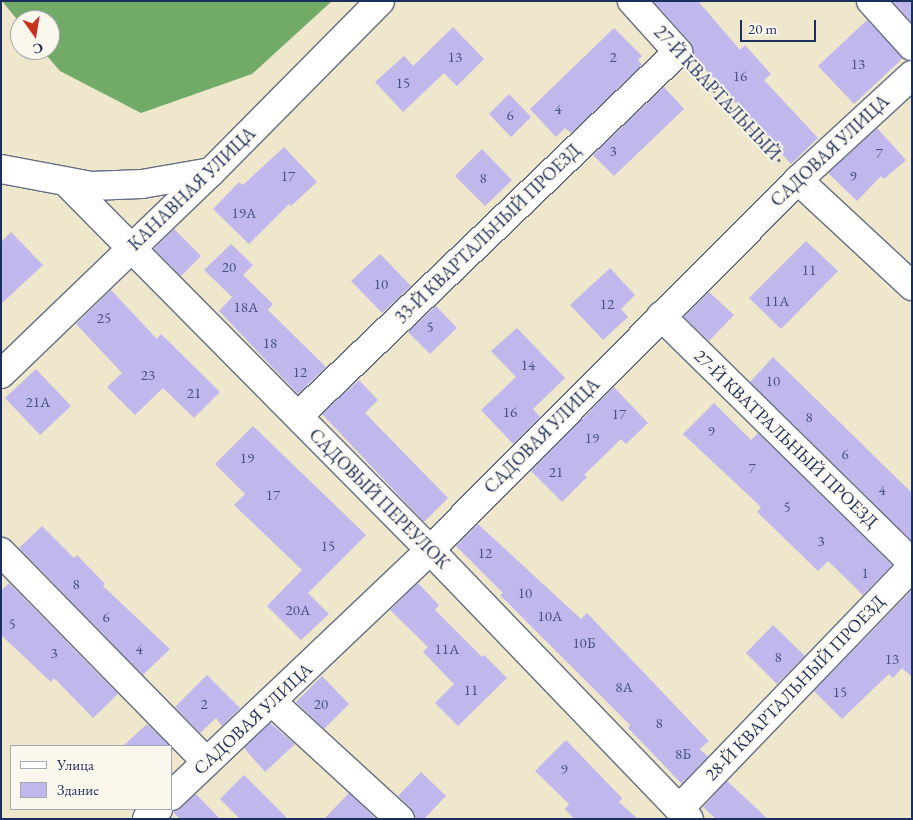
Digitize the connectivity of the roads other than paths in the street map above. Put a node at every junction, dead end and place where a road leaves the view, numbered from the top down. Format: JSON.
{"nodes":[{"id":1,"x":380,"y":1,"type":"edge"},
{"id":2,"x":632,"y":1,"type":"edge"},
{"id":3,"x":871,"y":1,"type":"edge"},
{"id":4,"x":912,"y":46,"type":"edge"},
{"id":5,"x":678,"y":52,"type":"joint"},
{"id":6,"x":912,"y":74,"type":"edge"},
{"id":7,"x":1,"y":169,"type":"edge"},
{"id":8,"x":211,"y":172,"type":"junction"},
{"id":9,"x":798,"y":180,"type":"junction"},
{"id":10,"x":66,"y":182,"type":"junction"},
{"id":11,"x":131,"y":248,"type":"junction"},
{"id":12,"x":912,"y":286,"type":"edge"},
{"id":13,"x":661,"y":316,"type":"junction"},
{"id":14,"x":1,"y":374,"type":"edge"},
{"id":15,"x":298,"y":416,"type":"junction"},
{"id":16,"x":430,"y":550,"type":"junction"},
{"id":17,"x":1,"y":552,"type":"edge"},
{"id":18,"x":912,"y":563,"type":"edge"},
{"id":19,"x":912,"y":567,"type":"edge"},
{"id":20,"x":271,"y":701,"type":"junction"},
{"id":21,"x":207,"y":762,"type":"junction"},
{"id":22,"x":172,"y":795,"type":"edge"},
{"id":23,"x":157,"y":810,"type":"edge"},
{"id":24,"x":684,"y":814,"type":"edge"},
{"id":25,"x":147,"y":819,"type":"edge"},
{"id":26,"x":400,"y":819,"type":"edge"}],
"edges":[{"from":1,"to":8,"type":"street","name":"КАНАВНАЯ УЛИЦА"},
{"from":2,"to":5,"type":"street","name":"27-Й КВАРТАЛЬНЫЙ"},
{"from":3,"to":4,"type":"street"},
{"from":5,"to":15,"type":"street","name":"33-Й КВАРТАЛЬНЫЙ ПРОЕЗД"},
{"from":6,"to":9,"type":"street","name":"САДОВАЯ УЛИЦА"},
{"from":7,"to":10,"type":"street"},
{"from":8,"to":10,"type":"street"},
{"from":8,"to":11,"type":"street","name":"КАНАВНАЯ УЛИЦА"},
{"from":9,"to":12,"type":"street"},
{"from":9,"to":13,"type":"street","name":"САДОВАЯ УЛИЦА"},
{"from":10,"to":11,"type":"street","name":"САДОВЫЙ ПЕРЕУЛОК"},
{"from":11,"to":14,"type":"street","name":"КАНАВНАЯ УЛИЦА"},
{"from":11,"to":15,"type":"street","name":"САДОВЫЙ ПЕРЕУЛОК"},
{"from":13,"to":16,"type":"street","name":"САДОВАЯ УЛИЦА"},
{"from":13,"to":18,"type":"street","name":"27-Й КВАТРАЛЬНЫЙ ПРОЕЗД"},
{"from":15,"to":16,"type":"street","name":"САДОВЫЙ ПЕРЕУЛОК"},
{"from":16,"to":20,"type":"street","name":"САДОВАЯ УЛИЦА"},
{"from":16,"to":24,"type":"street","name":"САДОВЫЙ ПЕРЕУЛОК"},
{"from":17,"to":21,"type":"street"},
{"from":19,"to":24,"type":"street","name":"28-Й КВАРТАЛЬНЫЙ ПРОЕЗД"},
{"from":20,"to":21,"type":"street","name":"САДОВАЯ УЛИЦА"},
{"from":20,"to":26,"type":"street"},
{"from":21,"to":22,"type":"street","name":"САДОВАЯ УЛИЦА"},
{"from":23,"to":25,"type":"street"}]}
